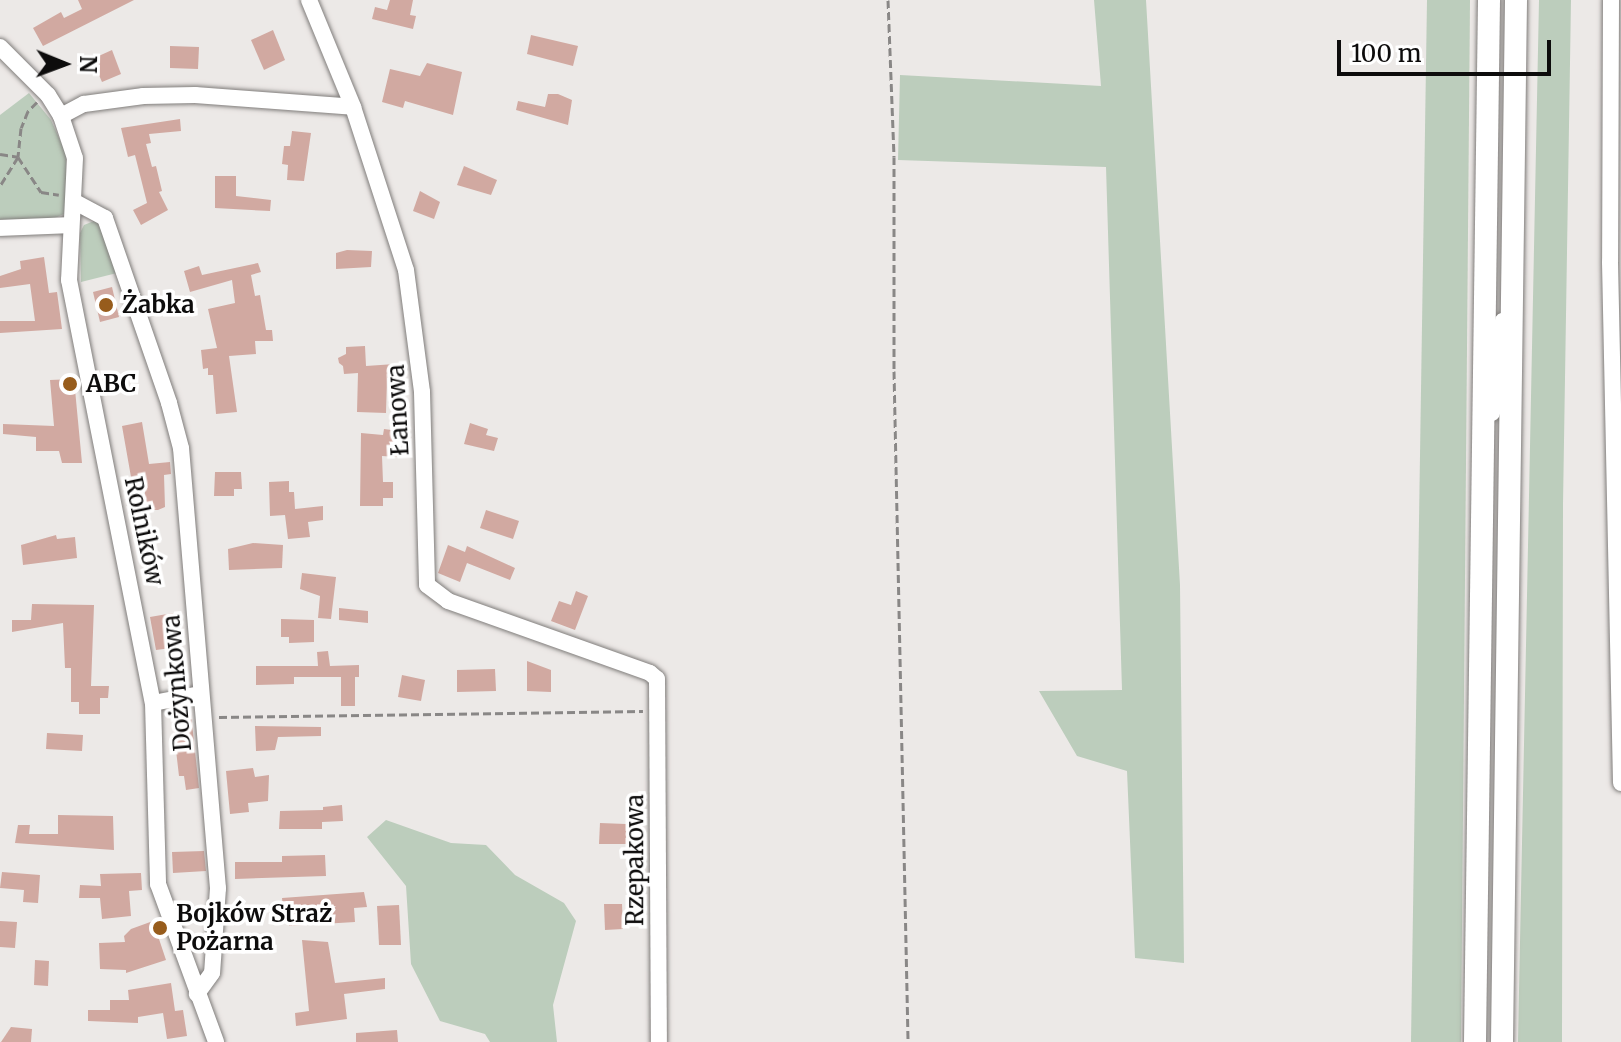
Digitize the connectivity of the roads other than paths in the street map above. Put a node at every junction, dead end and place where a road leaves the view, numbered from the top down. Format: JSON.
{"nodes":[{"id":1,"x":309,"y":0,"type":"edge"},
{"id":2,"x":1489,"y":0,"type":"edge"},
{"id":3,"x":1516,"y":0,"type":"edge"},
{"id":4,"x":1611,"y":0,"type":"edge"},
{"id":5,"x":0,"y":47,"type":"edge"},
{"id":6,"x":353,"y":107,"type":"junction"},
{"id":7,"x":61,"y":116,"type":"junction"},
{"id":8,"x":70,"y":198,"type":"junction"},
{"id":9,"x":71,"y":225,"type":"junction"},
{"id":10,"x":0,"y":228,"type":"edge"},
{"id":11,"x":1486,"y":239,"type":"junction"},
{"id":12,"x":1512,"y":240,"type":"junction"},
{"id":13,"x":1497,"y":371,"type":"junction"},
{"id":14,"x":1509,"y":502,"type":"junction"},
{"id":15,"x":1482,"y":503,"type":"junction"},
{"id":16,"x":657,"y":679,"type":"joint"},
{"id":17,"x":201,"y":694,"type":"junction"},
{"id":18,"x":153,"y":703,"type":"junction"},
{"id":19,"x":1621,"y":783,"type":"edge"},
{"id":20,"x":197,"y":994,"type":"junction"},
{"id":21,"x":216,"y":1042,"type":"edge"},
{"id":22,"x":659,"y":1042,"type":"edge"},
{"id":23,"x":1475,"y":1042,"type":"edge"},
{"id":24,"x":1502,"y":1042,"type":"edge"}],
"edges":[{"from":1,"to":6,"type":"street","name":"Łanowa"},
{"from":2,"to":11,"type":"highway"},
{"from":3,"to":12,"type":"highway"},
{"from":4,"to":19,"type":"street"},
{"from":5,"to":7,"type":"street","name":"Rolników"},
{"from":6,"to":7,"type":"street"},
{"from":6,"to":16,"type":"street","name":"Łanowa"},
{"from":7,"to":8,"type":"street","name":"Rolników"},
{"from":8,"to":9,"type":"street","name":"Rolników"},
{"from":8,"to":17,"type":"street","name":"Dożynkowa"},
{"from":9,"to":10,"type":"street"},
{"from":9,"to":18,"type":"street","name":"Rolników"},
{"from":11,"to":13,"type":"street"},
{"from":11,"to":15,"type":"highway"},
{"from":12,"to":13,"type":"street"},
{"from":12,"to":14,"type":"highway"},
{"from":13,"to":14,"type":"street"},
{"from":13,"to":15,"type":"street"},
{"from":14,"to":24,"type":"highway"},
{"from":15,"to":23,"type":"highway"},
{"from":16,"to":22,"type":"street","name":"Rzepakowa"},
{"from":17,"to":18,"type":"street"},
{"from":17,"to":20,"type":"street","name":"Dożynkowa"},
{"from":18,"to":20,"type":"street","name":"Rolników"},
{"from":20,"to":21,"type":"street","name":"Rolników"}]}
